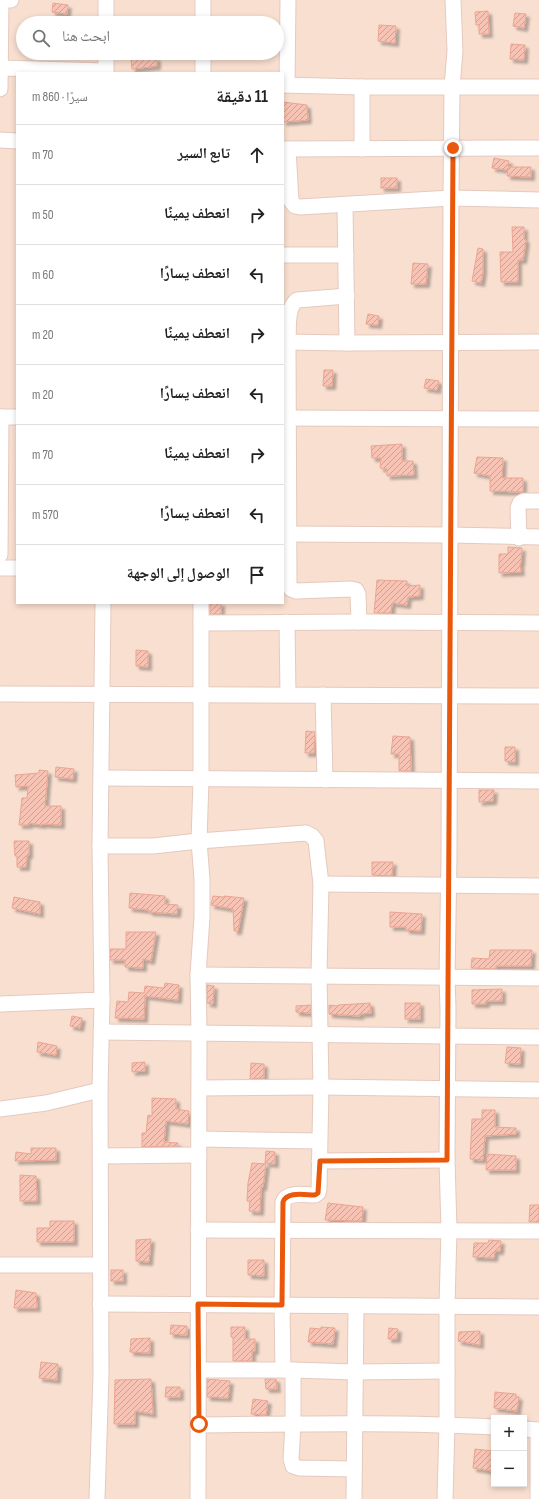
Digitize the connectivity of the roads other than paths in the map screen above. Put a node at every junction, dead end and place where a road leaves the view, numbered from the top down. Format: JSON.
{"nodes":[{"id":1,"x":11,"y":0,"type":"edge"},
{"id":2,"x":106,"y":0,"type":"edge"},
{"id":3,"x":203,"y":0,"type":"edge"},
{"id":4,"x":288,"y":0,"type":"edge"},
{"id":5,"x":453,"y":0,"type":"edge"},
{"id":6,"x":106,"y":16,"type":"edge"},
{"id":7,"x":203,"y":16,"type":"edge"},
{"id":8,"x":106,"y":60,"type":"edge"},
{"id":9,"x":203,"y":60,"type":"edge"},
{"id":10,"x":106,"y":72,"type":"edge"},
{"id":11,"x":203,"y":72,"type":"edge"},
{"id":12,"x":16,"y":77,"type":"edge"},
{"id":13,"x":0,"y":78,"type":"edge"},
{"id":14,"x":285,"y":85,"type":"edge"},
{"id":15,"x":452,"y":87,"type":"junction"},
{"id":16,"x":539,"y":87,"type":"edge"},
{"id":17,"x":362,"y":88,"type":"junction"},
{"id":18,"x":0,"y":89,"type":"edge"},
{"id":19,"x":0,"y":140,"type":"edge"},
{"id":20,"x":16,"y":141,"type":"edge"},
{"id":21,"x":362,"y":148,"type":"junction"},
{"id":22,"x":453,"y":148,"type":"junction"},
{"id":23,"x":539,"y":148,"type":"edge"},
{"id":24,"x":286,"y":149,"type":"edge"},
{"id":25,"x":451,"y":198,"type":"junction"},
{"id":26,"x":539,"y":200,"type":"edge"},
{"id":27,"x":345,"y":205,"type":"junction"},
{"id":28,"x":284,"y":254,"type":"edge"},
{"id":29,"x":346,"y":255,"type":"junction"},
{"id":30,"x":347,"y":296,"type":"junction"},
{"id":31,"x":286,"y":342,"type":"edge"},
{"id":32,"x":452,"y":342,"type":"junction"},
{"id":33,"x":539,"y":342,"type":"edge"},
{"id":34,"x":347,"y":343,"type":"junction"},
{"id":35,"x":1,"y":417,"type":"edge"},
{"id":36,"x":16,"y":417,"type":"edge"},
{"id":37,"x":286,"y":418,"type":"edge"},
{"id":38,"x":451,"y":418,"type":"junction"},
{"id":39,"x":539,"y":419,"type":"edge"},
{"id":40,"x":0,"y":470,"type":"edge"},
{"id":41,"x":286,"y":480,"type":"edge"},
{"id":42,"x":539,"y":501,"type":"edge"},
{"id":43,"x":288,"y":534,"type":"junction"},
{"id":44,"x":450,"y":535,"type":"junction"},
{"id":45,"x":519,"y":538,"type":"junction"},
{"id":46,"x":539,"y":538,"type":"edge"},
{"id":47,"x":0,"y":555,"type":"edge"},
{"id":48,"x":0,"y":568,"type":"edge"},
{"id":49,"x":16,"y":568,"type":"edge"},
{"id":50,"x":103,"y":604,"type":"edge"},
{"id":51,"x":201,"y":604,"type":"edge"},
{"id":52,"x":287,"y":622,"type":"junction"},
{"id":53,"x":359,"y":622,"type":"junction"},
{"id":54,"x":450,"y":622,"type":"junction"},
{"id":55,"x":201,"y":623,"type":"junction"},
{"id":56,"x":539,"y":623,"type":"edge"},
{"id":57,"x":0,"y":694,"type":"edge"},
{"id":58,"x":103,"y":694,"type":"junction"},
{"id":59,"x":201,"y":694,"type":"junction"},
{"id":60,"x":288,"y":695,"type":"junction"},
{"id":61,"x":323,"y":695,"type":"junction"},
{"id":62,"x":450,"y":696,"type":"junction"},
{"id":63,"x":539,"y":696,"type":"edge"},
{"id":64,"x":102,"y":778,"type":"junction"},
{"id":65,"x":201,"y":780,"type":"junction"},
{"id":66,"x":325,"y":780,"type":"junction"},
{"id":67,"x":449,"y":780,"type":"junction"},
{"id":68,"x":539,"y":781,"type":"edge"},
{"id":69,"x":199,"y":841,"type":"junction"},
{"id":70,"x":100,"y":846,"type":"junction"},
{"id":71,"x":321,"y":884,"type":"junction"},
{"id":72,"x":449,"y":886,"type":"junction"},
{"id":73,"x":539,"y":886,"type":"edge"},
{"id":74,"x":198,"y":975,"type":"junction"},
{"id":75,"x":319,"y":976,"type":"junction"},
{"id":76,"x":447,"y":977,"type":"junction"},
{"id":77,"x":539,"y":978,"type":"edge"},
{"id":78,"x":102,"y":1000,"type":"junction"},
{"id":79,"x":0,"y":1004,"type":"edge"},
{"id":80,"x":102,"y":1032,"type":"junction"},
{"id":81,"x":199,"y":1033,"type":"junction"},
{"id":82,"x":320,"y":1034,"type":"junction"},
{"id":83,"x":448,"y":1036,"type":"junction"},
{"id":84,"x":539,"y":1037,"type":"edge"},
{"id":85,"x":321,"y":1087,"type":"junction"},
{"id":86,"x":199,"y":1088,"type":"junction"},
{"id":87,"x":447,"y":1089,"type":"junction"},
{"id":88,"x":100,"y":1090,"type":"junction"},
{"id":89,"x":539,"y":1090,"type":"edge"},
{"id":90,"x":0,"y":1109,"type":"edge"},
{"id":91,"x":199,"y":1139,"type":"junction"},
{"id":92,"x":319,"y":1141,"type":"junction"},
{"id":93,"x":101,"y":1156,"type":"junction"},
{"id":94,"x":199,"y":1156,"type":"junction"},
{"id":95,"x":447,"y":1160,"type":"junction"},
{"id":96,"x":320,"y":1161,"type":"junction"},
{"id":97,"x":198,"y":1230,"type":"junction"},
{"id":98,"x":283,"y":1230,"type":"junction"},
{"id":99,"x":449,"y":1230,"type":"junction"},
{"id":100,"x":539,"y":1231,"type":"edge"},
{"id":101,"x":0,"y":1265,"type":"edge"},
{"id":102,"x":100,"y":1265,"type":"junction"},
{"id":103,"x":100,"y":1304,"type":"junction"},
{"id":104,"x":198,"y":1304,"type":"junction"},
{"id":105,"x":282,"y":1305,"type":"junction"},
{"id":106,"x":356,"y":1306,"type":"junction"},
{"id":107,"x":447,"y":1306,"type":"junction"},
{"id":108,"x":539,"y":1307,"type":"edge"},
{"id":109,"x":198,"y":1370,"type":"junction"},
{"id":110,"x":288,"y":1370,"type":"junction"},
{"id":111,"x":447,"y":1371,"type":"junction"},
{"id":112,"x":355,"y":1372,"type":"junction"},
{"id":113,"x":199,"y":1424,"type":"junction"},
{"id":114,"x":293,"y":1424,"type":"junction"},
{"id":115,"x":354,"y":1424,"type":"junction"},
{"id":116,"x":447,"y":1425,"type":"junction"},
{"id":117,"x":491,"y":1428,"type":"edge"},
{"id":118,"x":534,"y":1430,"type":"edge"},
{"id":119,"x":354,"y":1469,"type":"junction"},
{"id":120,"x":97,"y":1499,"type":"edge"},
{"id":121,"x":198,"y":1499,"type":"edge"},
{"id":122,"x":354,"y":1499,"type":"edge"},
{"id":123,"x":445,"y":1499,"type":"edge"},
{"id":124,"x":538,"y":1499,"type":"edge"}],
"edges":[{"from":1,"to":13,"type":"street"},
{"from":2,"to":6,"type":"street"},
{"from":3,"to":7,"type":"street"},
{"from":4,"to":14,"type":"street"},
{"from":5,"to":15,"type":"street"},
{"from":8,"to":10,"type":"street"},
{"from":9,"to":11,"type":"street"},
{"from":12,"to":13,"type":"street"},
{"from":13,"to":18,"type":"street"},
{"from":14,"to":17,"type":"street"},
{"from":15,"to":16,"type":"street"},
{"from":15,"to":17,"type":"street"},
{"from":15,"to":22,"type":"street"},
{"from":17,"to":21,"type":"street"},
{"from":19,"to":20,"type":"street"},
{"from":21,"to":22,"type":"street"},
{"from":21,"to":24,"type":"street"},
{"from":22,"to":23,"type":"street"},
{"from":22,"to":25,"type":"street"},
{"from":24,"to":27,"type":"street"},
{"from":25,"to":26,"type":"street"},
{"from":25,"to":27,"type":"street"},
{"from":25,"to":32,"type":"street"},
{"from":27,"to":29,"type":"street"},
{"from":28,"to":29,"type":"street"},
{"from":29,"to":30,"type":"street"},
{"from":30,"to":31,"type":"street"},
{"from":30,"to":34,"type":"street"},
{"from":31,"to":34,"type":"street"},
{"from":31,"to":37,"type":"street"},
{"from":32,"to":33,"type":"street"},
{"from":32,"to":34,"type":"street"},
{"from":32,"to":38,"type":"street"},
{"from":35,"to":36,"type":"street"},
{"from":35,"to":40,"type":"street"},
{"from":37,"to":38,"type":"street"},
{"from":37,"to":41,"type":"street"},
{"from":38,"to":39,"type":"street"},
{"from":38,"to":44,"type":"street"},
{"from":40,"to":47,"type":"street"},
{"from":41,"to":43,"type":"street"},
{"from":42,"to":45,"type":"street"},
{"from":43,"to":44,"type":"street"},
{"from":43,"to":53,"type":"street"},
{"from":44,"to":45,"type":"street"},
{"from":44,"to":54,"type":"street"},
{"from":45,"to":46,"type":"street"},
{"from":48,"to":49,"type":"street"},
{"from":50,"to":58,"type":"street"},
{"from":51,"to":55,"type":"street"},
{"from":52,"to":53,"type":"street"},
{"from":52,"to":55,"type":"street"},
{"from":52,"to":60,"type":"street"},
{"from":53,"to":54,"type":"street"},
{"from":54,"to":56,"type":"street"},
{"from":54,"to":62,"type":"street"},
{"from":55,"to":59,"type":"street"},
{"from":57,"to":58,"type":"street"},
{"from":58,"to":59,"type":"street"},
{"from":58,"to":64,"type":"street"},
{"from":59,"to":60,"type":"street"},
{"from":59,"to":65,"type":"street"},
{"from":60,"to":61,"type":"street"},
{"from":61,"to":62,"type":"street"},
{"from":61,"to":66,"type":"street"},
{"from":62,"to":63,"type":"street"},
{"from":62,"to":67,"type":"street"},
{"from":64,"to":65,"type":"street"},
{"from":64,"to":70,"type":"street"},
{"from":65,"to":66,"type":"street"},
{"from":65,"to":69,"type":"street"},
{"from":66,"to":67,"type":"street"},
{"from":67,"to":68,"type":"street"},
{"from":67,"to":72,"type":"street"},
{"from":69,"to":70,"type":"street"},
{"from":69,"to":71,"type":"street"},
{"from":69,"to":74,"type":"street"},
{"from":70,"to":78,"type":"street"},
{"from":71,"to":72,"type":"street"},
{"from":71,"to":75,"type":"street"},
{"from":72,"to":73,"type":"street"},
{"from":72,"to":76,"type":"street"},
{"from":74,"to":75,"type":"street"},
{"from":74,"to":81,"type":"street"},
{"from":75,"to":76,"type":"street"},
{"from":75,"to":82,"type":"street"},
{"from":76,"to":77,"type":"street"},
{"from":76,"to":83,"type":"street"},
{"from":78,"to":79,"type":"street"},
{"from":78,"to":80,"type":"street"},
{"from":80,"to":81,"type":"street"},
{"from":80,"to":88,"type":"street"},
{"from":81,"to":82,"type":"street"},
{"from":81,"to":86,"type":"street"},
{"from":82,"to":83,"type":"street"},
{"from":82,"to":85,"type":"street"},
{"from":83,"to":84,"type":"street"},
{"from":83,"to":87,"type":"street"},
{"from":85,"to":86,"type":"street"},
{"from":85,"to":87,"type":"street"},
{"from":85,"to":92,"type":"street"},
{"from":86,"to":91,"type":"street"},
{"from":87,"to":89,"type":"street"},
{"from":87,"to":95,"type":"street"},
{"from":88,"to":90,"type":"street"},
{"from":88,"to":93,"type":"street"},
{"from":91,"to":92,"type":"street"},
{"from":91,"to":94,"type":"street"},
{"from":92,"to":96,"type":"street"},
{"from":93,"to":94,"type":"street"},
{"from":93,"to":102,"type":"street"},
{"from":94,"to":97,"type":"street"},
{"from":95,"to":96,"type":"street"},
{"from":95,"to":99,"type":"street"},
{"from":96,"to":98,"type":"street"},
{"from":97,"to":98,"type":"street"},
{"from":97,"to":104,"type":"street"},
{"from":98,"to":99,"type":"street"},
{"from":98,"to":105,"type":"street"},
{"from":99,"to":100,"type":"street"},
{"from":99,"to":107,"type":"street"},
{"from":101,"to":102,"type":"street"},
{"from":102,"to":103,"type":"street"},
{"from":103,"to":104,"type":"street"},
{"from":103,"to":120,"type":"street"},
{"from":104,"to":105,"type":"street"},
{"from":104,"to":109,"type":"street"},
{"from":105,"to":106,"type":"street"},
{"from":105,"to":110,"type":"street"},
{"from":106,"to":107,"type":"street"},
{"from":106,"to":112,"type":"street"},
{"from":107,"to":108,"type":"street"},
{"from":107,"to":111,"type":"street"},
{"from":109,"to":110,"type":"street"},
{"from":109,"to":113,"type":"street"},
{"from":110,"to":112,"type":"street"},
{"from":110,"to":114,"type":"street"},
{"from":111,"to":112,"type":"street"},
{"from":111,"to":116,"type":"street"},
{"from":112,"to":115,"type":"street"},
{"from":113,"to":114,"type":"street"},
{"from":113,"to":121,"type":"street"},
{"from":114,"to":115,"type":"street"},
{"from":114,"to":119,"type":"street"},
{"from":115,"to":116,"type":"street"},
{"from":115,"to":119,"type":"street"},
{"from":116,"to":117,"type":"street"},
{"from":116,"to":123,"type":"street"},
{"from":118,"to":124,"type":"street"},
{"from":119,"to":122,"type":"street"}]}
